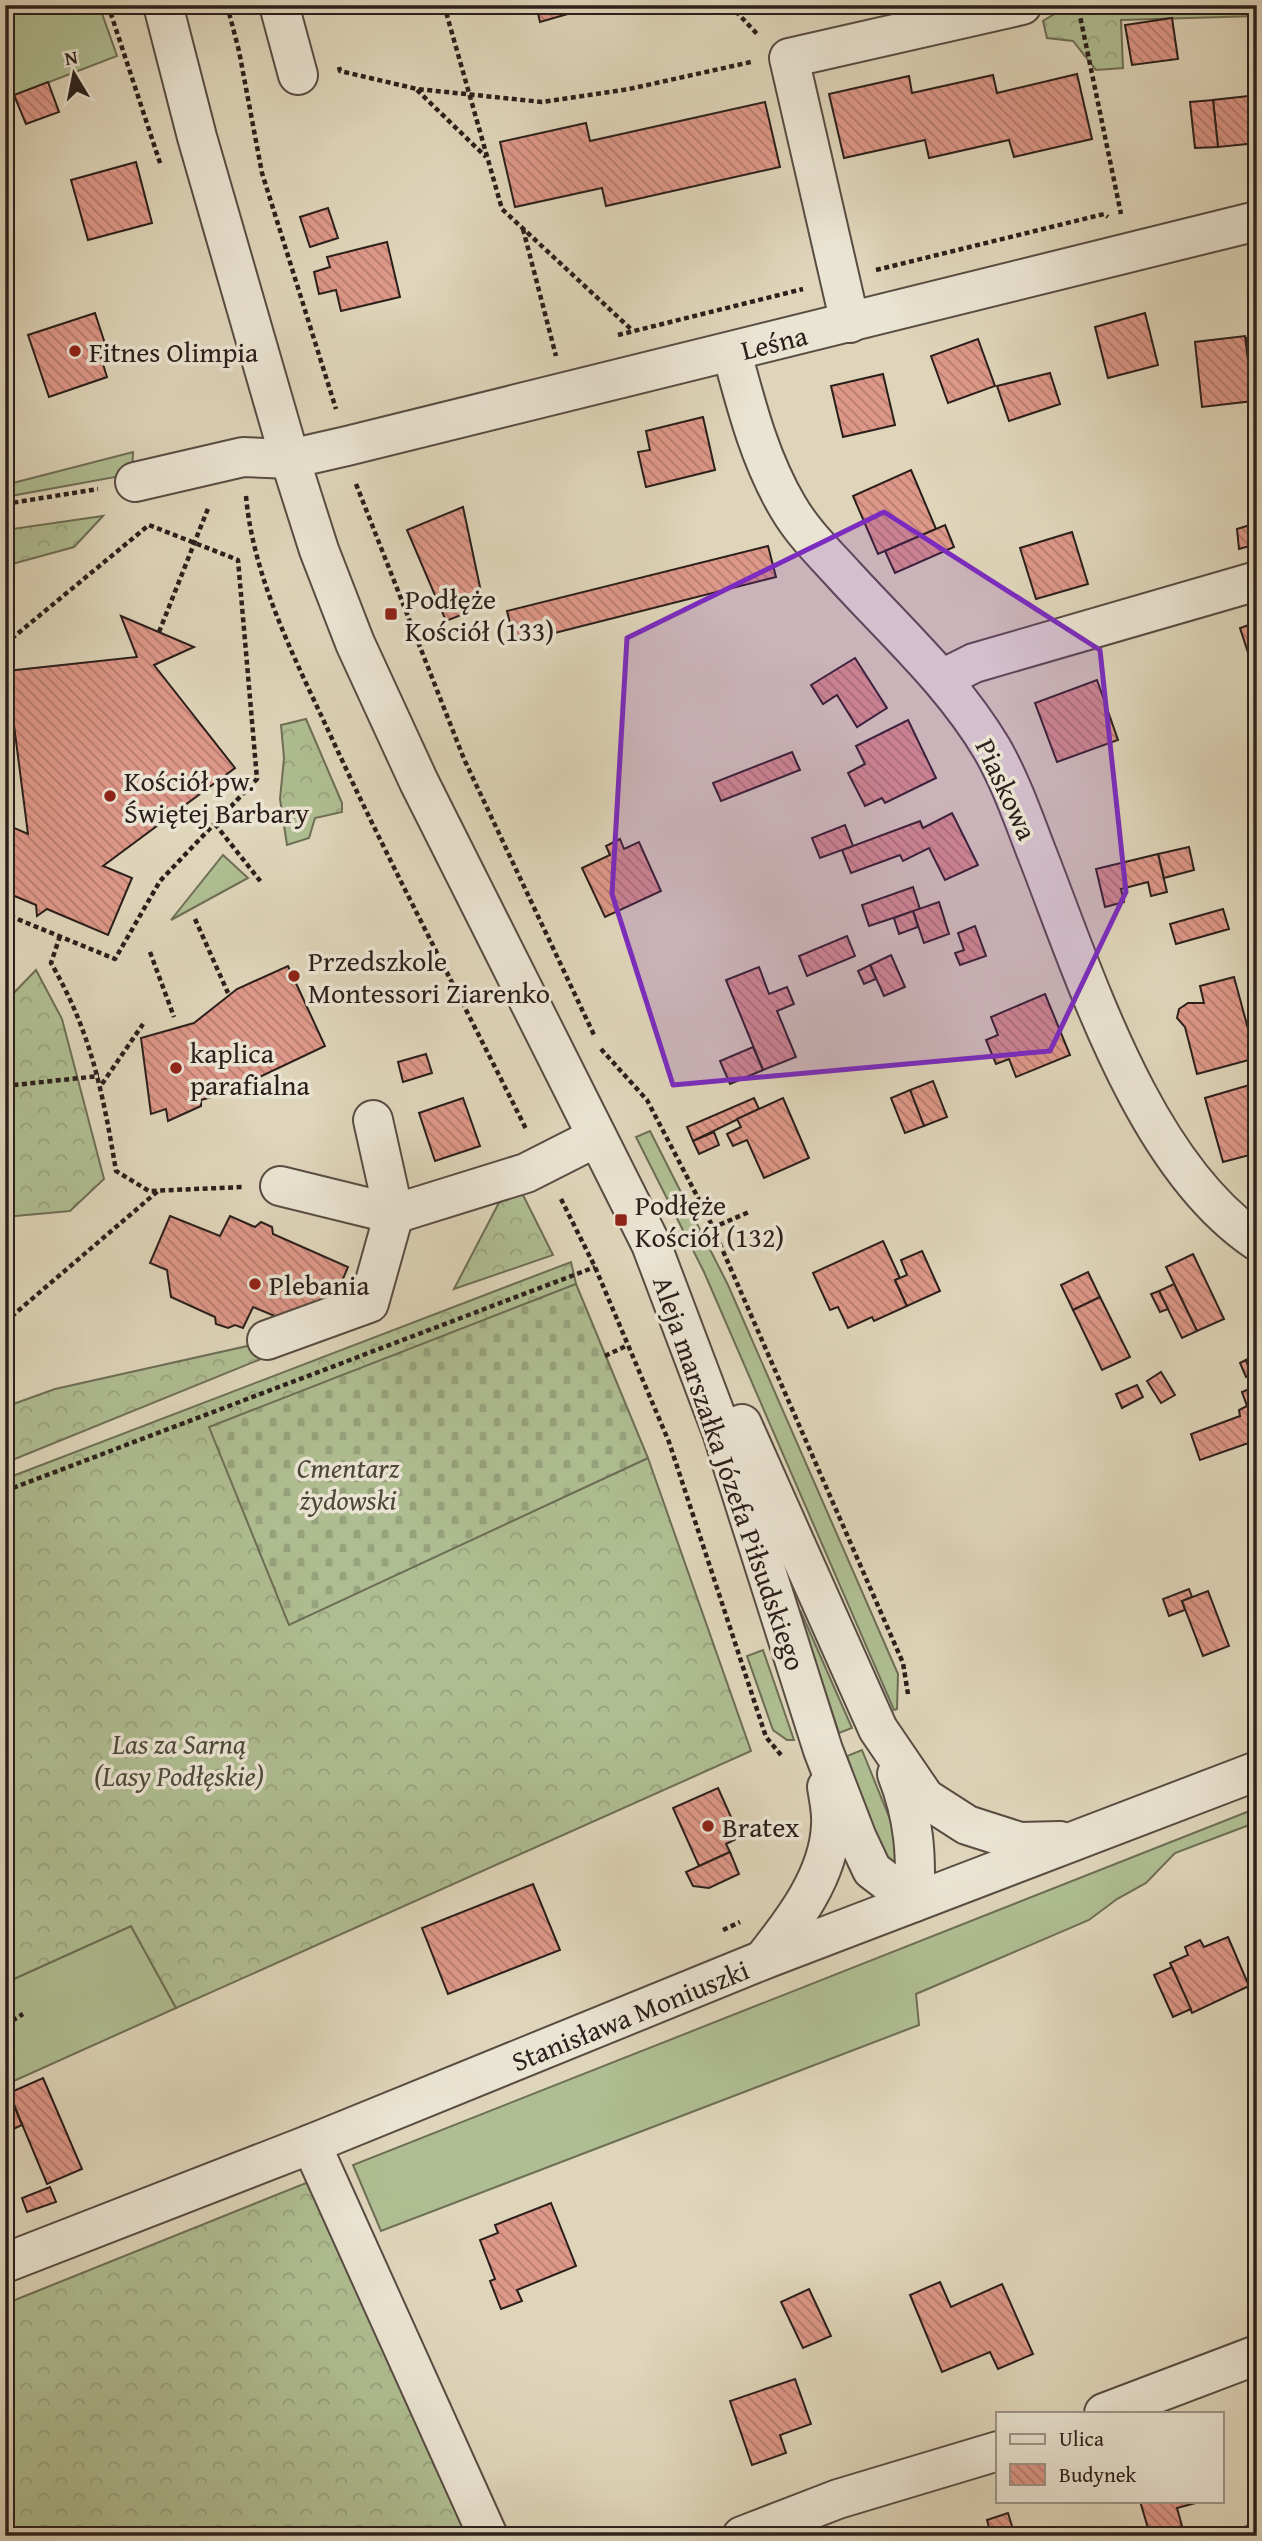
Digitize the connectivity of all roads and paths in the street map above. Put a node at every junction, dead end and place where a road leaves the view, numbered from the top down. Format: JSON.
{"nodes":[{"id":1,"x":163,"y":5,"type":"edge"},
{"id":2,"x":226,"y":5,"type":"edge"},
{"id":3,"x":279,"y":5,"type":"edge"},
{"id":4,"x":444,"y":5,"type":"edge"},
{"id":5,"x":1037,"y":7,"type":"edge"},
{"id":6,"x":764,"y":59,"type":"dead end"},
{"id":7,"x":338,"y":64,"type":"dead end"},
{"id":8,"x":298,"y":75,"type":"dead end"},
{"id":9,"x":417,"y":89,"type":"junction"},
{"id":10,"x":469,"y":95,"type":"junction"},
{"id":11,"x":488,"y":158,"type":"junction"},
{"id":12,"x":1122,"y":221,"type":"dead end"},
{"id":13,"x":1257,"y":221,"type":"edge"},
{"id":14,"x":523,"y":228,"type":"junction"},
{"id":15,"x":808,"y":278,"type":"dead end"},
{"id":16,"x":850,"y":323,"type":"junction"},
{"id":17,"x":632,"y":331,"type":"junction"},
{"id":18,"x":607,"y":338,"type":"dead end"},
{"id":19,"x":732,"y":353,"type":"junction"},
{"id":20,"x":558,"y":365,"type":"dead end"},
{"id":21,"x":338,"y":419,"type":"dead end"},
{"id":22,"x":290,"y":458,"type":"junction"},
{"id":23,"x":135,"y":482,"type":"joint"},
{"id":24,"x":357,"y":486,"type":"dead end"},
{"id":25,"x":5,"y":504,"type":"edge"},
{"id":26,"x":203,"y":515,"type":"dead end"},
{"id":27,"x":193,"y":542,"type":"junction"},
{"id":28,"x":1257,"y":581,"type":"edge"},
{"id":29,"x":159,"y":632,"type":"dead end"},
{"id":30,"x":5,"y":643,"type":"edge"},
{"id":31,"x":942,"y":679,"type":"junction"},
{"id":32,"x":215,"y":824,"type":"junction"},
{"id":33,"x":261,"y":882,"type":"dead end"},
{"id":34,"x":5,"y":914,"type":"edge"},
{"id":35,"x":195,"y":919,"type":"dead end"},
{"id":36,"x":60,"y":936,"type":"junction"},
{"id":37,"x":150,"y":952,"type":"dead end"},
{"id":38,"x":229,"y":993,"type":"dead end"},
{"id":39,"x":174,"y":1017,"type":"dead end"},
{"id":40,"x":143,"y":1024,"type":"dead end"},
{"id":41,"x":99,"y":1076,"type":"junction"},
{"id":42,"x":102,"y":1085,"type":"junction"},
{"id":43,"x":5,"y":1086,"type":"edge"},
{"id":44,"x":373,"y":1120,"type":"dead end"},
{"id":45,"x":597,"y":1137,"type":"junction"},
{"id":46,"x":280,"y":1186,"type":"joint"},
{"id":47,"x":159,"y":1190,"type":"junction"},
{"id":48,"x":749,"y":1212,"type":"dead end"},
{"id":49,"x":394,"y":1214,"type":"junction"},
{"id":50,"x":712,"y":1228,"type":"junction"},
{"id":51,"x":1257,"y":1241,"type":"edge"},
{"id":52,"x":651,"y":1244,"type":"junction"},
{"id":53,"x":5,"y":1322,"type":"edge"},
{"id":54,"x":267,"y":1340,"type":"dead end"},
{"id":55,"x":628,"y":1345,"type":"junction"},
{"id":56,"x":605,"y":1356,"type":"dead end"},
{"id":57,"x":5,"y":1491,"type":"edge"},
{"id":58,"x":908,"y":1705,"type":"dead end"},
{"id":59,"x":878,"y":1729,"type":"junction"},
{"id":60,"x":823,"y":1750,"type":"junction"},
{"id":61,"x":788,"y":1762,"type":"dead end"},
{"id":62,"x":1257,"y":1771,"type":"edge"},
{"id":63,"x":1076,"y":1840,"type":"junction"},
{"id":64,"x":914,"y":1902,"type":"junction"},
{"id":65,"x":743,"y":1920,"type":"dead end"},
{"id":66,"x":720,"y":1931,"type":"dead end"},
{"id":67,"x":763,"y":1960,"type":"junction"},
{"id":68,"x":23,"y":2014,"type":"dead end"},
{"id":69,"x":5,"y":2025,"type":"edge"},
{"id":70,"x":311,"y":2144,"type":"junction"},
{"id":71,"x":5,"y":2263,"type":"edge"},
{"id":72,"x":1257,"y":2355,"type":"edge"},
{"id":73,"x":1107,"y":2412,"type":"edge"},
{"id":74,"x":996,"y":2452,"type":"edge"},
{"id":75,"x":488,"y":2536,"type":"edge"},
{"id":76,"x":742,"y":2536,"type":"edge"}],
"edges":[{"from":1,"to":22,"type":"street","name":"Aleja marszałka Józefa Piłsudskiego"},
{"from":2,"to":21,"type":"path"},
{"from":3,"to":8,"type":"street"},
{"from":4,"to":10,"type":"path"},
{"from":5,"to":12,"type":"path"},
{"from":5,"to":16,"type":"street"},
{"from":6,"to":10,"type":"path"},
{"from":7,"to":9,"type":"path"},
{"from":9,"to":10,"type":"path"},
{"from":9,"to":11,"type":"path"},
{"from":10,"to":11,"type":"path"},
{"from":11,"to":14,"type":"path"},
{"from":13,"to":16,"type":"street","name":"Leśna"},
{"from":14,"to":17,"type":"path"},
{"from":14,"to":20,"type":"path"},
{"from":15,"to":17,"type":"path"},
{"from":16,"to":19,"type":"street","name":"Leśna"},
{"from":17,"to":18,"type":"path"},
{"from":19,"to":22,"type":"street","name":"Leśna"},
{"from":19,"to":31,"type":"street","name":"Piaskowa"},
{"from":22,"to":23,"type":"street","name":"Leśna"},
{"from":22,"to":45,"type":"street","name":"Aleja marszałka Józefa Piłsudskiego"},
{"from":23,"to":25,"type":"path"},
{"from":24,"to":50,"type":"path"},
{"from":26,"to":27,"type":"path"},
{"from":27,"to":29,"type":"path"},
{"from":27,"to":30,"type":"path"},
{"from":27,"to":32,"type":"path"},
{"from":28,"to":31,"type":"street"},
{"from":31,"to":51,"type":"street","name":"Piaskowa"},
{"from":32,"to":33,"type":"path"},
{"from":32,"to":36,"type":"path"},
{"from":34,"to":36,"type":"path"},
{"from":35,"to":38,"type":"path"},
{"from":36,"to":41,"type":"path"},
{"from":37,"to":39,"type":"path"},
{"from":40,"to":42,"type":"path"},
{"from":41,"to":42,"type":"path"},
{"from":41,"to":43,"type":"path"},
{"from":42,"to":47,"type":"path"},
{"from":44,"to":49,"type":"street"},
{"from":45,"to":49,"type":"street"},
{"from":45,"to":52,"type":"street","name":"Aleja marszałka Józefa Piłsudskiego"},
{"from":46,"to":47,"type":"path"},
{"from":46,"to":49,"type":"street"},
{"from":47,"to":53,"type":"path"},
{"from":48,"to":50,"type":"path"},
{"from":49,"to":54,"type":"street"},
{"from":50,"to":58,"type":"path"},
{"from":52,"to":59,"type":"street"},
{"from":52,"to":60,"type":"street","name":"Aleja marszałka Józefa Piłsudskiego"},
{"from":55,"to":56,"type":"path"},
{"from":55,"to":57,"type":"path"},
{"from":55,"to":61,"type":"path"},
{"from":59,"to":63,"type":"street"},
{"from":59,"to":64,"type":"street"},
{"from":60,"to":64,"type":"street","name":"Aleja marszałka Józefa Piłsudskiego"},
{"from":60,"to":67,"type":"street"},
{"from":62,"to":63,"type":"street","name":"Stanisława Moniuszki"},
{"from":63,"to":64,"type":"street","name":"Stanisława Moniuszki"},
{"from":64,"to":67,"type":"street","name":"Stanisława Moniuszki"},
{"from":65,"to":66,"type":"path"},
{"from":67,"to":70,"type":"street","name":"Stanisława Moniuszki"},
{"from":68,"to":69,"type":"path"},
{"from":70,"to":71,"type":"street","name":"Stanisława Moniuszki"},
{"from":70,"to":75,"type":"street"},
{"from":72,"to":73,"type":"street"},
{"from":74,"to":76,"type":"street"}]}
